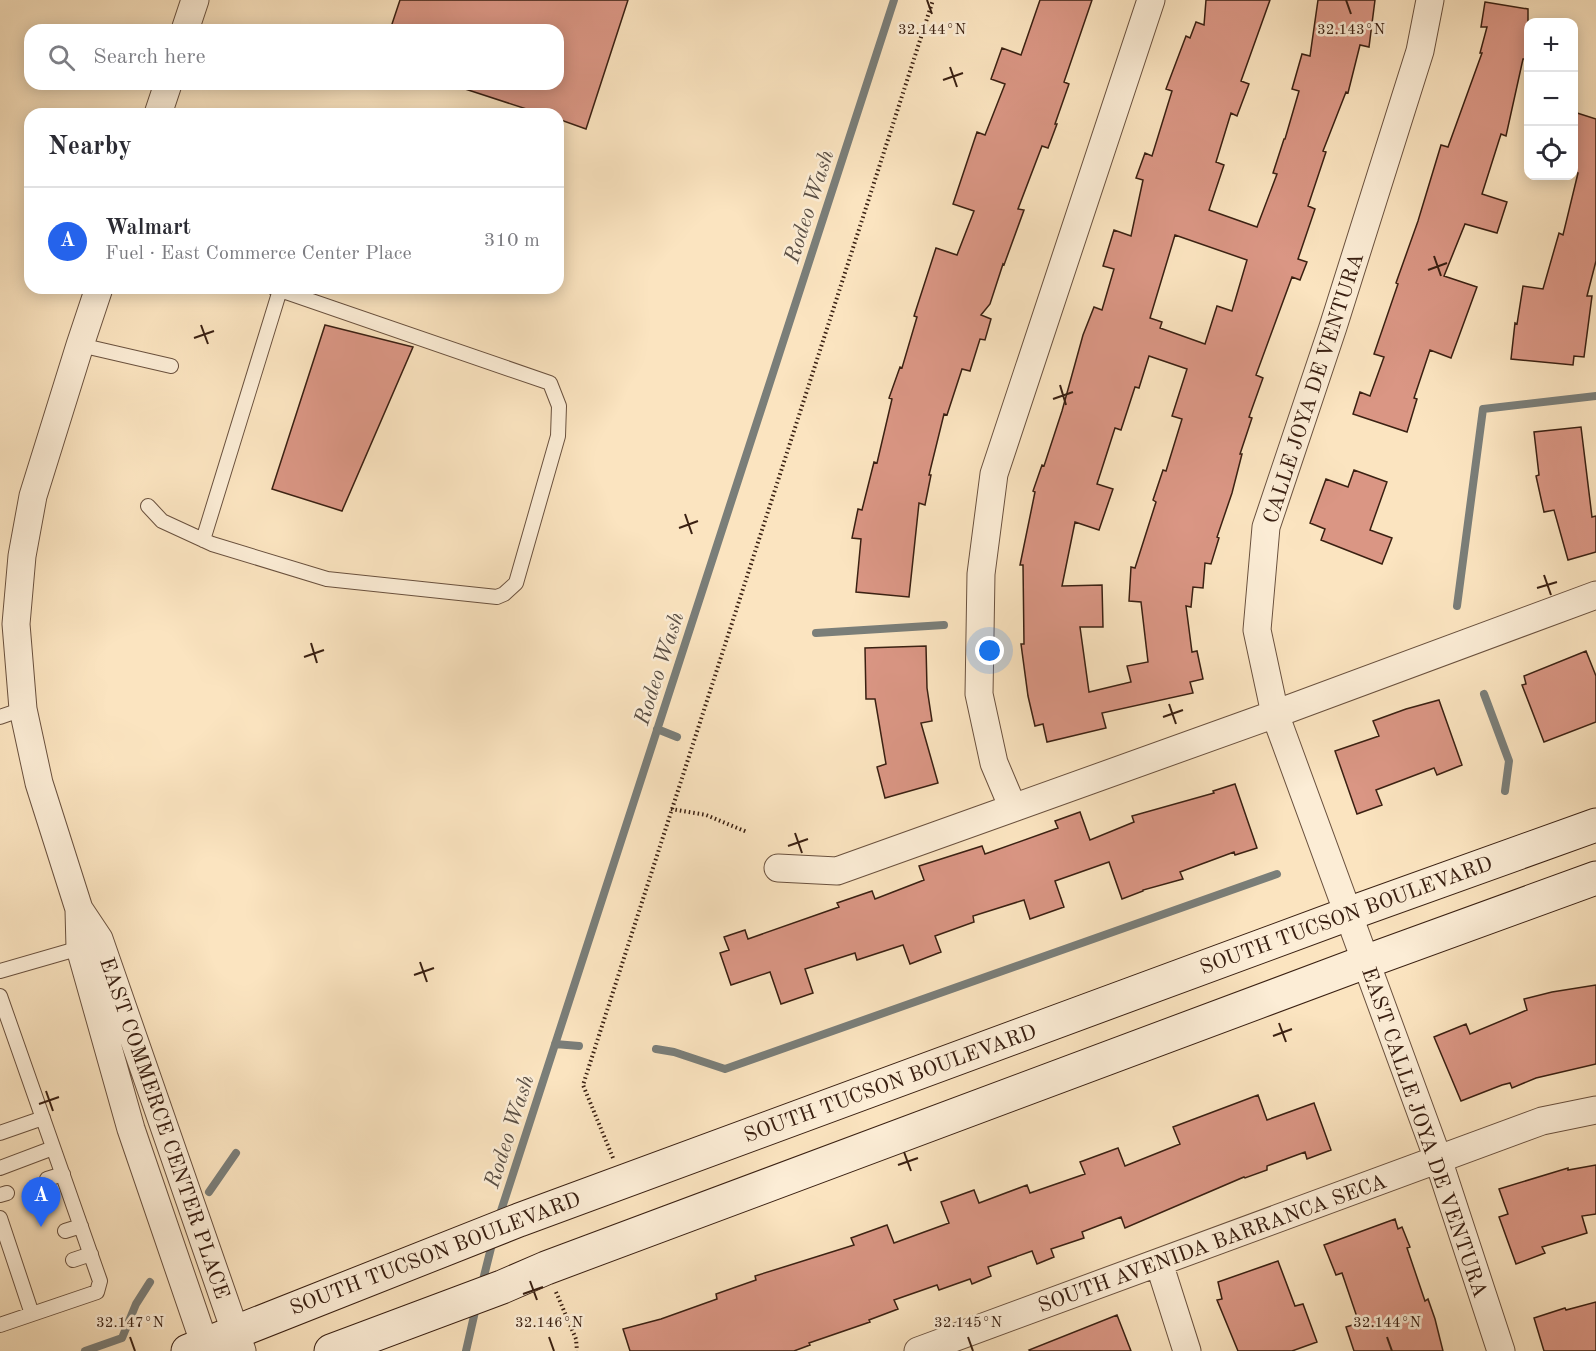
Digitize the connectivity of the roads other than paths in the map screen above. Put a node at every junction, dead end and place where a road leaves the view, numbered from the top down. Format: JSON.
{"nodes":[{"id":1,"x":195,"y":0,"type":"edge"},
{"id":2,"x":1151,"y":0,"type":"edge"},
{"id":3,"x":1430,"y":0,"type":"edge"},
{"id":4,"x":187,"y":24,"type":"edge"},
{"id":5,"x":166,"y":90,"type":"edge"},
{"id":6,"x":160,"y":108,"type":"edge"},
{"id":7,"x":97,"y":294,"type":"edge"},
{"id":8,"x":276,"y":294,"type":"edge"},
{"id":9,"x":291,"y":294,"type":"edge"},
{"id":10,"x":80,"y":345,"type":"junction"},
{"id":11,"x":171,"y":366,"type":"dead end"},
{"id":12,"x":148,"y":506,"type":"dead end"},
{"id":13,"x":203,"y":540,"type":"junction"},
{"id":14,"x":1596,"y":595,"type":"edge"},
{"id":15,"x":11,"y":713,"type":"edge"},
{"id":16,"x":1275,"y":714,"type":"junction"},
{"id":17,"x":1013,"y":808,"type":"junction"},
{"id":18,"x":1596,"y":825,"type":"edge"},
{"id":19,"x":778,"y":868,"type":"dead end"},
{"id":20,"x":1596,"y":878,"type":"edge"},
{"id":21,"x":80,"y":909,"type":"junction"},
{"id":22,"x":1348,"y":914,"type":"junction"},
{"id":23,"x":80,"y":948,"type":"junction"},
{"id":24,"x":1365,"y":962,"type":"junction"},
{"id":25,"x":0,"y":971,"type":"edge"},
{"id":26,"x":0,"y":996,"type":"edge"},
{"id":27,"x":1596,"y":1110,"type":"edge"},
{"id":28,"x":43,"y":1118,"type":"junction"},
{"id":29,"x":0,"y":1133,"type":"edge"},
{"id":30,"x":53,"y":1148,"type":"junction"},
{"id":31,"x":1438,"y":1160,"type":"junction"},
{"id":32,"x":0,"y":1168,"type":"edge"},
{"id":33,"x":63,"y":1174,"type":"junction"},
{"id":34,"x":47,"y":1179,"type":"dead end"},
{"id":35,"x":0,"y":1218,"type":"edge"},
{"id":36,"x":81,"y":1226,"type":"junction"},
{"id":37,"x":65,"y":1231,"type":"dead end"},
{"id":38,"x":91,"y":1254,"type":"junction"},
{"id":39,"x":73,"y":1260,"type":"dead end"},
{"id":40,"x":1159,"y":1263,"type":"junction"},
{"id":41,"x":33,"y":1272,"type":"dead end"},
{"id":42,"x":20,"y":1276,"type":"junction"},
{"id":43,"x":32,"y":1314,"type":"junction"},
{"id":44,"x":0,"y":1325,"type":"edge"},
{"id":45,"x":238,"y":1341,"type":"edge"},
{"id":46,"x":200,"y":1349,"type":"edge"},
{"id":47,"x":331,"y":1351,"type":"edge"},
{"id":48,"x":918,"y":1351,"type":"edge"},
{"id":49,"x":1187,"y":1351,"type":"edge"},
{"id":50,"x":1501,"y":1351,"type":"edge"}],
"edges":[{"from":1,"to":4,"type":"street"},
{"from":2,"to":17,"type":"street"},
{"from":3,"to":16,"type":"street","name":"CALLE JOYA DE VENTURA"},
{"from":5,"to":6,"type":"street"},
{"from":7,"to":10,"type":"street","name":"EAST COMMERCE CENTER PLACE"},
{"from":8,"to":13,"type":"lane"},
{"from":9,"to":13,"type":"lane"},
{"from":10,"to":11,"type":"lane"},
{"from":10,"to":15,"type":"street","name":"EAST COMMERCE CENTER PLACE"},
{"from":12,"to":13,"type":"lane"},
{"from":14,"to":16,"type":"street"},
{"from":15,"to":21,"type":"street","name":"EAST COMMERCE CENTER PLACE"},
{"from":16,"to":17,"type":"street"},
{"from":16,"to":22,"type":"street","name":"CALLE JOYA DE VENTURA"},
{"from":17,"to":19,"type":"street"},
{"from":18,"to":22,"type":"main road","name":"SOUTH TUCSON BOULEVARD"},
{"from":20,"to":24,"type":"main road"},
{"from":21,"to":23,"type":"street","name":"EAST COMMERCE CENTER PLACE"},
{"from":21,"to":45,"type":"street","name":"EAST COMMERCE CENTER PLACE"},
{"from":22,"to":24,"type":"street","name":"EAST CALLE JOYA DE VENTURA"},
{"from":22,"to":45,"type":"main road","name":"SOUTH TUCSON BOULEVARD"},
{"from":23,"to":25,"type":"lane"},
{"from":23,"to":46,"type":"street","name":"EAST COMMERCE CENTER PLACE"},
{"from":24,"to":31,"type":"street","name":"EAST CALLE JOYA DE VENTURA"},
{"from":24,"to":47,"type":"main road"},
{"from":26,"to":28,"type":"lane"},
{"from":27,"to":31,"type":"street","name":"SOUTH AVENIDA BARRANCA SECA"},
{"from":28,"to":29,"type":"lane"},
{"from":28,"to":30,"type":"lane"},
{"from":30,"to":32,"type":"lane"},
{"from":30,"to":33,"type":"lane"},
{"from":31,"to":40,"type":"street","name":"SOUTH AVENIDA BARRANCA SECA"},
{"from":31,"to":50,"type":"street","name":"EAST CALLE JOYA DE VENTURA"},
{"from":33,"to":34,"type":"lane"},
{"from":33,"to":36,"type":"lane"},
{"from":35,"to":42,"type":"lane"},
{"from":36,"to":37,"type":"lane"},
{"from":36,"to":38,"type":"lane"},
{"from":38,"to":39,"type":"lane"},
{"from":38,"to":43,"type":"lane"},
{"from":40,"to":48,"type":"street","name":"SOUTH AVENIDA BARRANCA SECA"},
{"from":40,"to":49,"type":"street"},
{"from":41,"to":42,"type":"lane"},
{"from":42,"to":43,"type":"lane"},
{"from":43,"to":44,"type":"lane"},
{"from":45,"to":46,"type":"main road","name":"SOUTH TUCSON BOULEVARD"}]}
